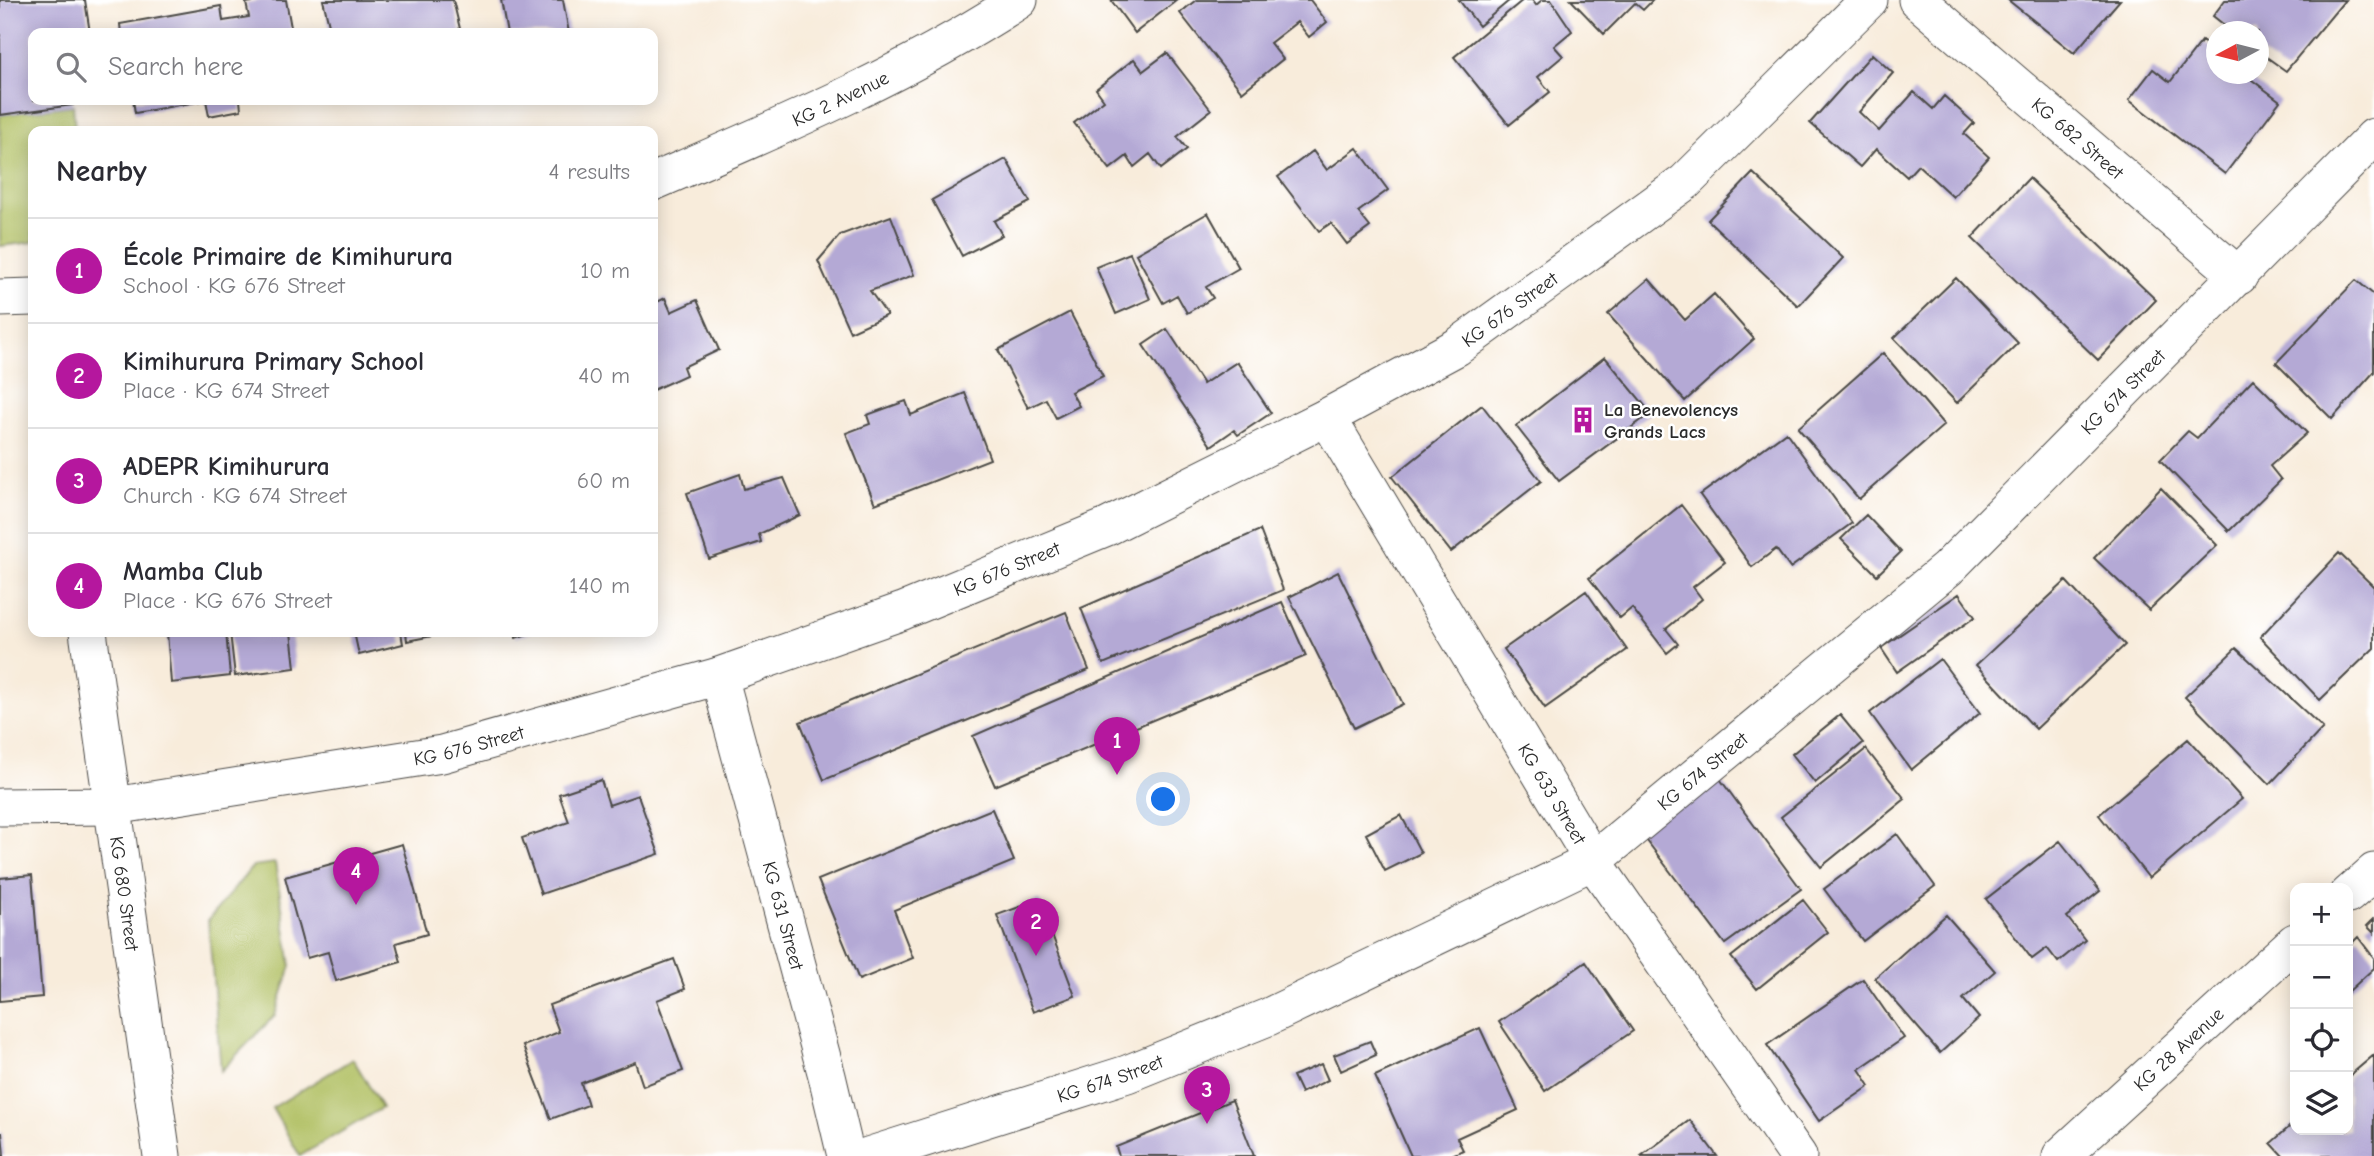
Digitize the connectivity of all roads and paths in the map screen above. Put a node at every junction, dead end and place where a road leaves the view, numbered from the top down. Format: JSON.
{"nodes":[{"id":1,"x":1019,"y":0,"type":"edge"},
{"id":2,"x":1869,"y":0,"type":"edge"},
{"id":3,"x":1917,"y":0,"type":"edge"},
{"id":4,"x":2374,"y":137,"type":"edge"},
{"id":5,"x":658,"y":180,"type":"edge"},
{"id":6,"x":2239,"y":276,"type":"junction"},
{"id":7,"x":28,"y":297,"type":"edge"},
{"id":8,"x":0,"y":298,"type":"edge"},
{"id":9,"x":1327,"y":417,"type":"junction"},
{"id":10,"x":89,"y":637,"type":"edge"},
{"id":11,"x":719,"y":676,"type":"junction"},
{"id":12,"x":114,"y":806,"type":"junction"},
{"id":13,"x":0,"y":807,"type":"edge"},
{"id":14,"x":1593,"y":861,"type":"junction"},
{"id":15,"x":2374,"y":872,"type":"edge"},
{"id":16,"x":2353,"y":891,"type":"edge"},
{"id":17,"x":2291,"y":946,"type":"edge"},
{"id":18,"x":162,"y":1156,"type":"edge"},
{"id":19,"x":846,"y":1156,"type":"edge"},
{"id":20,"x":869,"y":1156,"type":"edge"},
{"id":21,"x":1798,"y":1156,"type":"edge"},
{"id":22,"x":2061,"y":1156,"type":"edge"}],
"edges":[{"from":1,"to":5,"type":"street","name":"KG 2 Avenue"},
{"from":2,"to":9,"type":"street","name":"KG 676 Street"},
{"from":3,"to":6,"type":"street","name":"KG 682 Street"},
{"from":4,"to":6,"type":"street","name":"KG 674 Street"},
{"from":6,"to":14,"type":"street","name":"KG 674 Street"},
{"from":7,"to":8,"type":"street"},
{"from":9,"to":11,"type":"street","name":"KG 676 Street"},
{"from":9,"to":14,"type":"street","name":"KG 633 Street"},
{"from":10,"to":12,"type":"street","name":"KG 680 Street"},
{"from":11,"to":12,"type":"street","name":"KG 676 Street"},
{"from":11,"to":19,"type":"street","name":"KG 631 Street"},
{"from":12,"to":13,"type":"street","name":"KG 676 Street"},
{"from":12,"to":18,"type":"street","name":"KG 680 Street"},
{"from":14,"to":20,"type":"street","name":"KG 674 Street"},
{"from":14,"to":21,"type":"street","name":"KG 633 Street"},
{"from":15,"to":16,"type":"street"},
{"from":17,"to":22,"type":"street","name":"KG 28 Avenue"}]}
